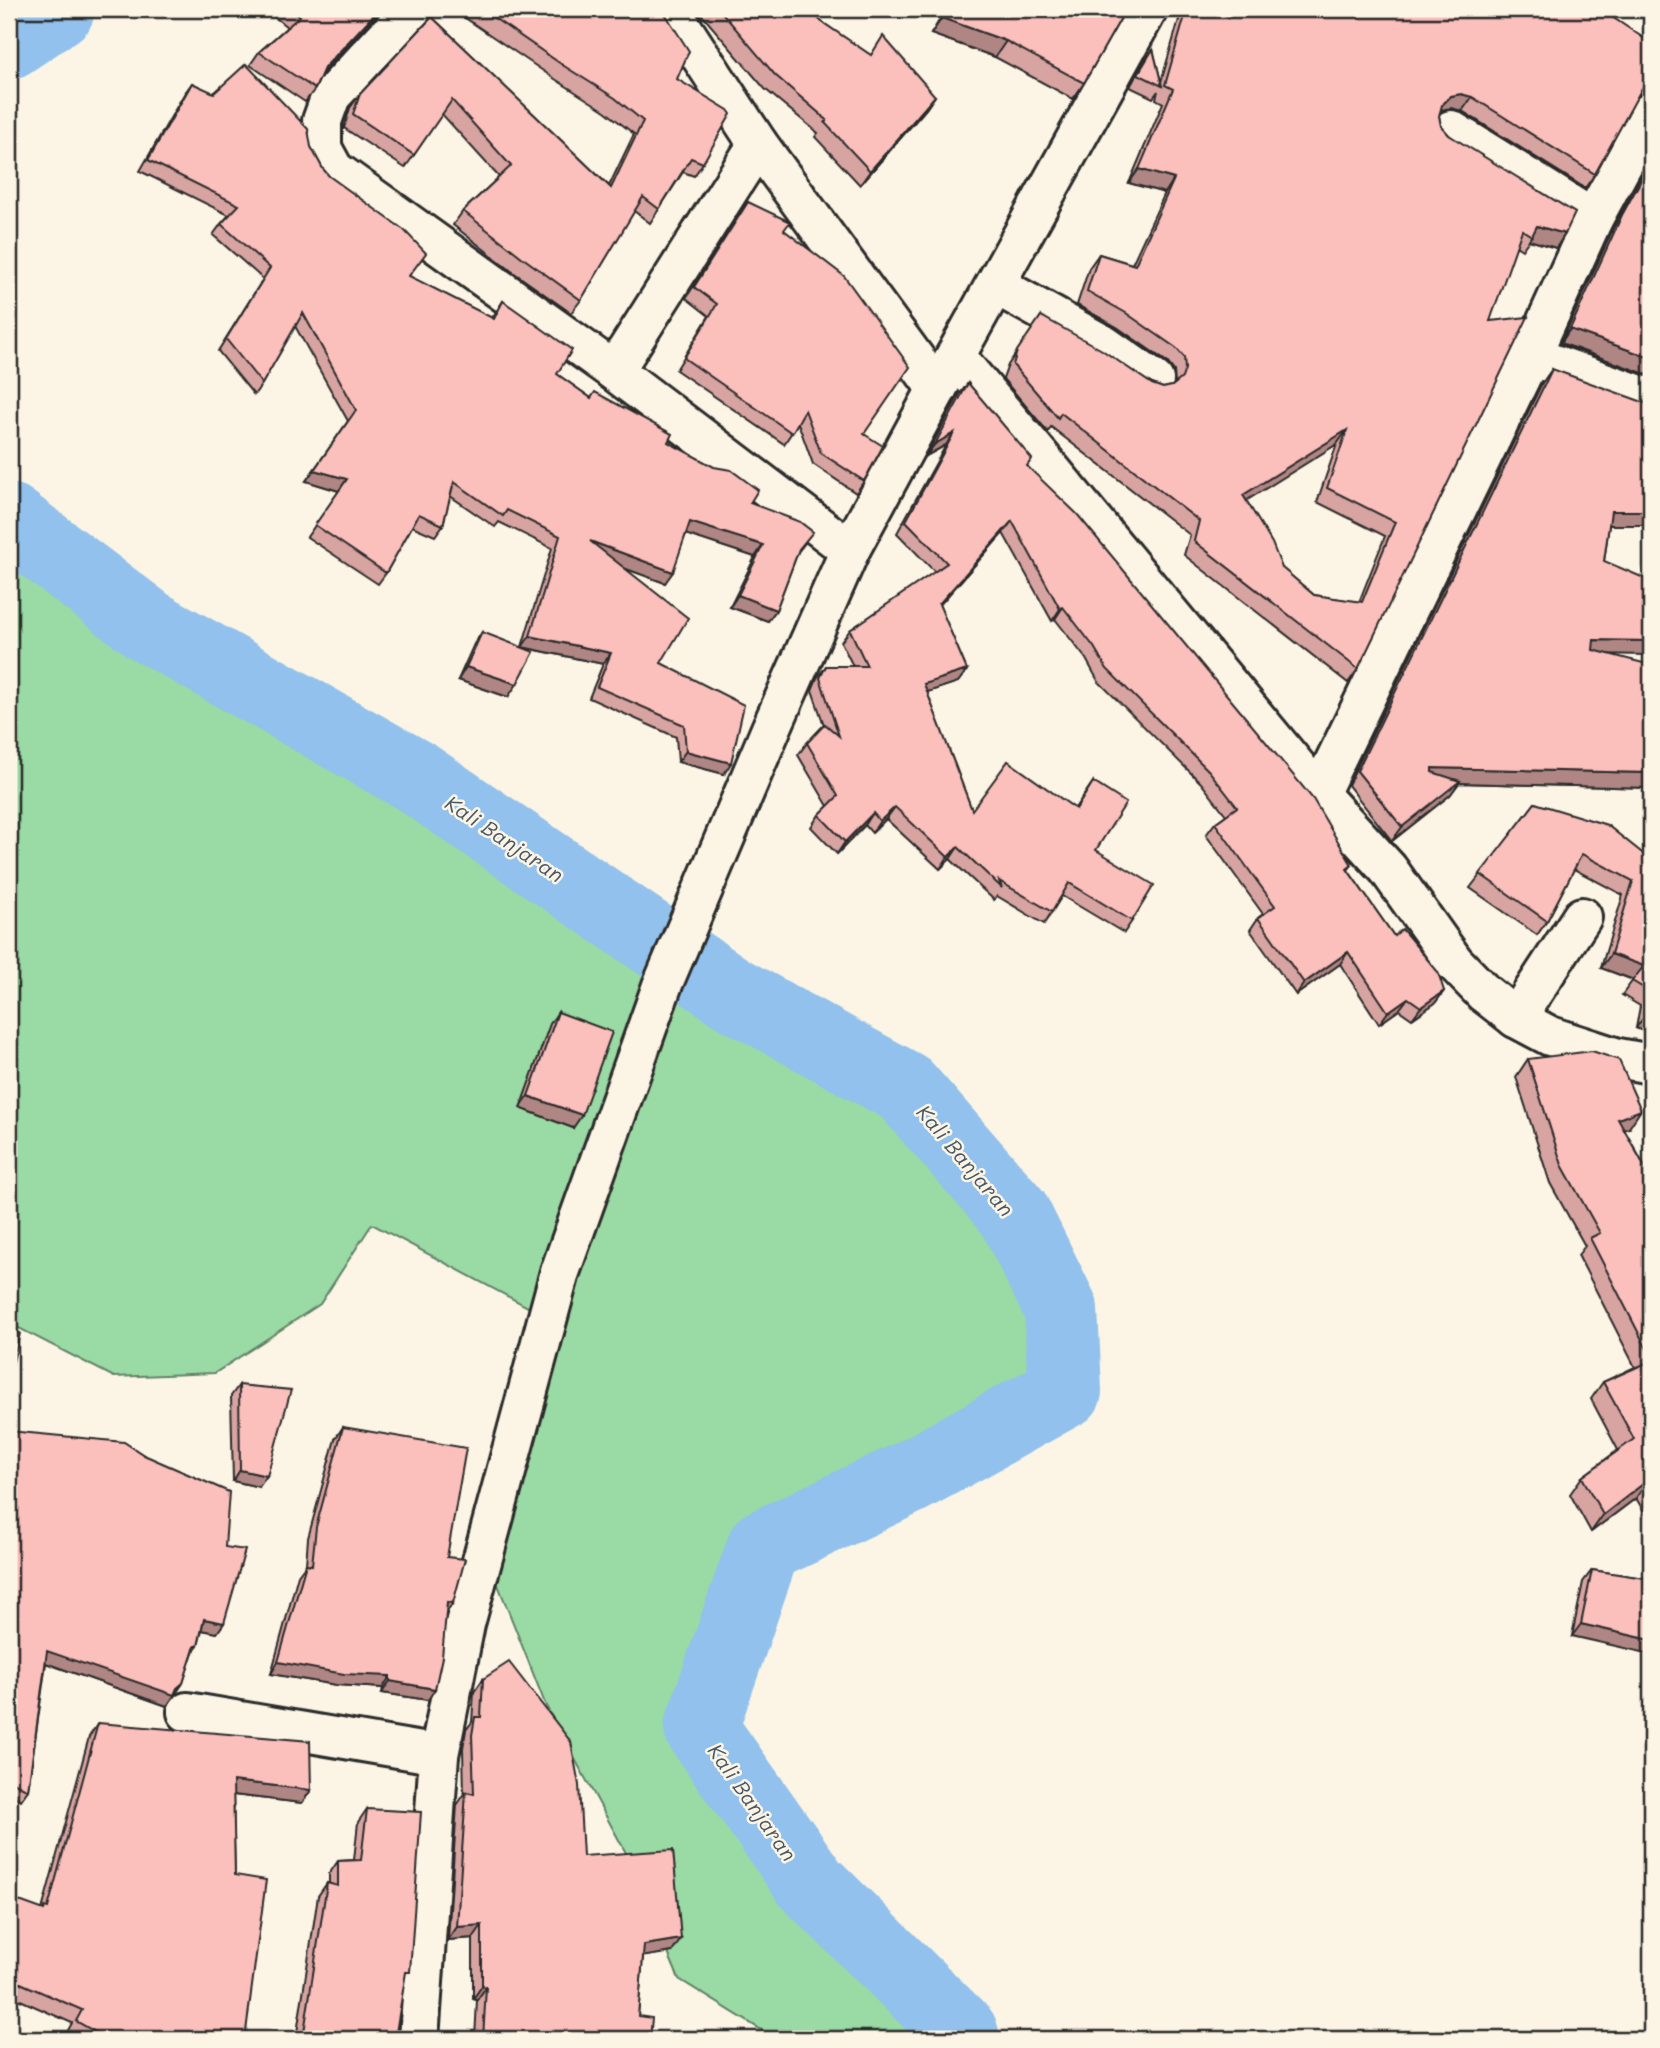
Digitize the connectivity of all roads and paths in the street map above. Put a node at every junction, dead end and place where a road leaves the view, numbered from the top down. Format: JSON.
{"nodes":[{"id":1,"x":412,"y":9,"type":"edge"},
{"id":2,"x":670,"y":9,"type":"edge"},
{"id":3,"x":1148,"y":9,"type":"edge"},
{"id":4,"x":1651,"y":111,"type":"edge"},
{"id":5,"x":1451,"y":130,"type":"dead end"},
{"id":6,"x":758,"y":145,"type":"junction"},
{"id":7,"x":1593,"y":219,"type":"junction"},
{"id":8,"x":996,"y":285,"type":"junction"},
{"id":9,"x":1531,"y":356,"type":"junction"},
{"id":10,"x":614,"y":371,"type":"junction"},
{"id":11,"x":947,"y":373,"type":"junction"},
{"id":12,"x":1154,"y":380,"type":"dead end"},
{"id":13,"x":1651,"y":400,"type":"edge"},
{"id":14,"x":850,"y":550,"type":"junction"},
{"id":15,"x":1319,"y":794,"type":"junction"},
{"id":16,"x":1582,"y":917,"type":"dead end"},
{"id":17,"x":1516,"y":1018,"type":"junction"},
{"id":18,"x":1651,"y":1064,"type":"edge"},
{"id":19,"x":187,"y":1712,"type":"dead end"},
{"id":20,"x":439,"y":1755,"type":"junction"},
{"id":21,"x":419,"y":2039,"type":"edge"}],
"edges":[{"from":1,"to":10,"type":"street"},
{"from":2,"to":6,"type":"street"},
{"from":3,"to":8,"type":"street"},
{"from":4,"to":7,"type":"street"},
{"from":5,"to":7,"type":"street"},
{"from":6,"to":10,"type":"street"},
{"from":6,"to":11,"type":"street"},
{"from":7,"to":9,"type":"street"},
{"from":8,"to":11,"type":"street"},
{"from":8,"to":12,"type":"street"},
{"from":9,"to":13,"type":"street"},
{"from":9,"to":15,"type":"street"},
{"from":10,"to":14,"type":"street"},
{"from":11,"to":14,"type":"street"},
{"from":11,"to":15,"type":"street"},
{"from":14,"to":20,"type":"street"},
{"from":15,"to":17,"type":"street"},
{"from":16,"to":17,"type":"street"},
{"from":17,"to":18,"type":"street"},
{"from":19,"to":20,"type":"street"},
{"from":20,"to":21,"type":"street"}]}
